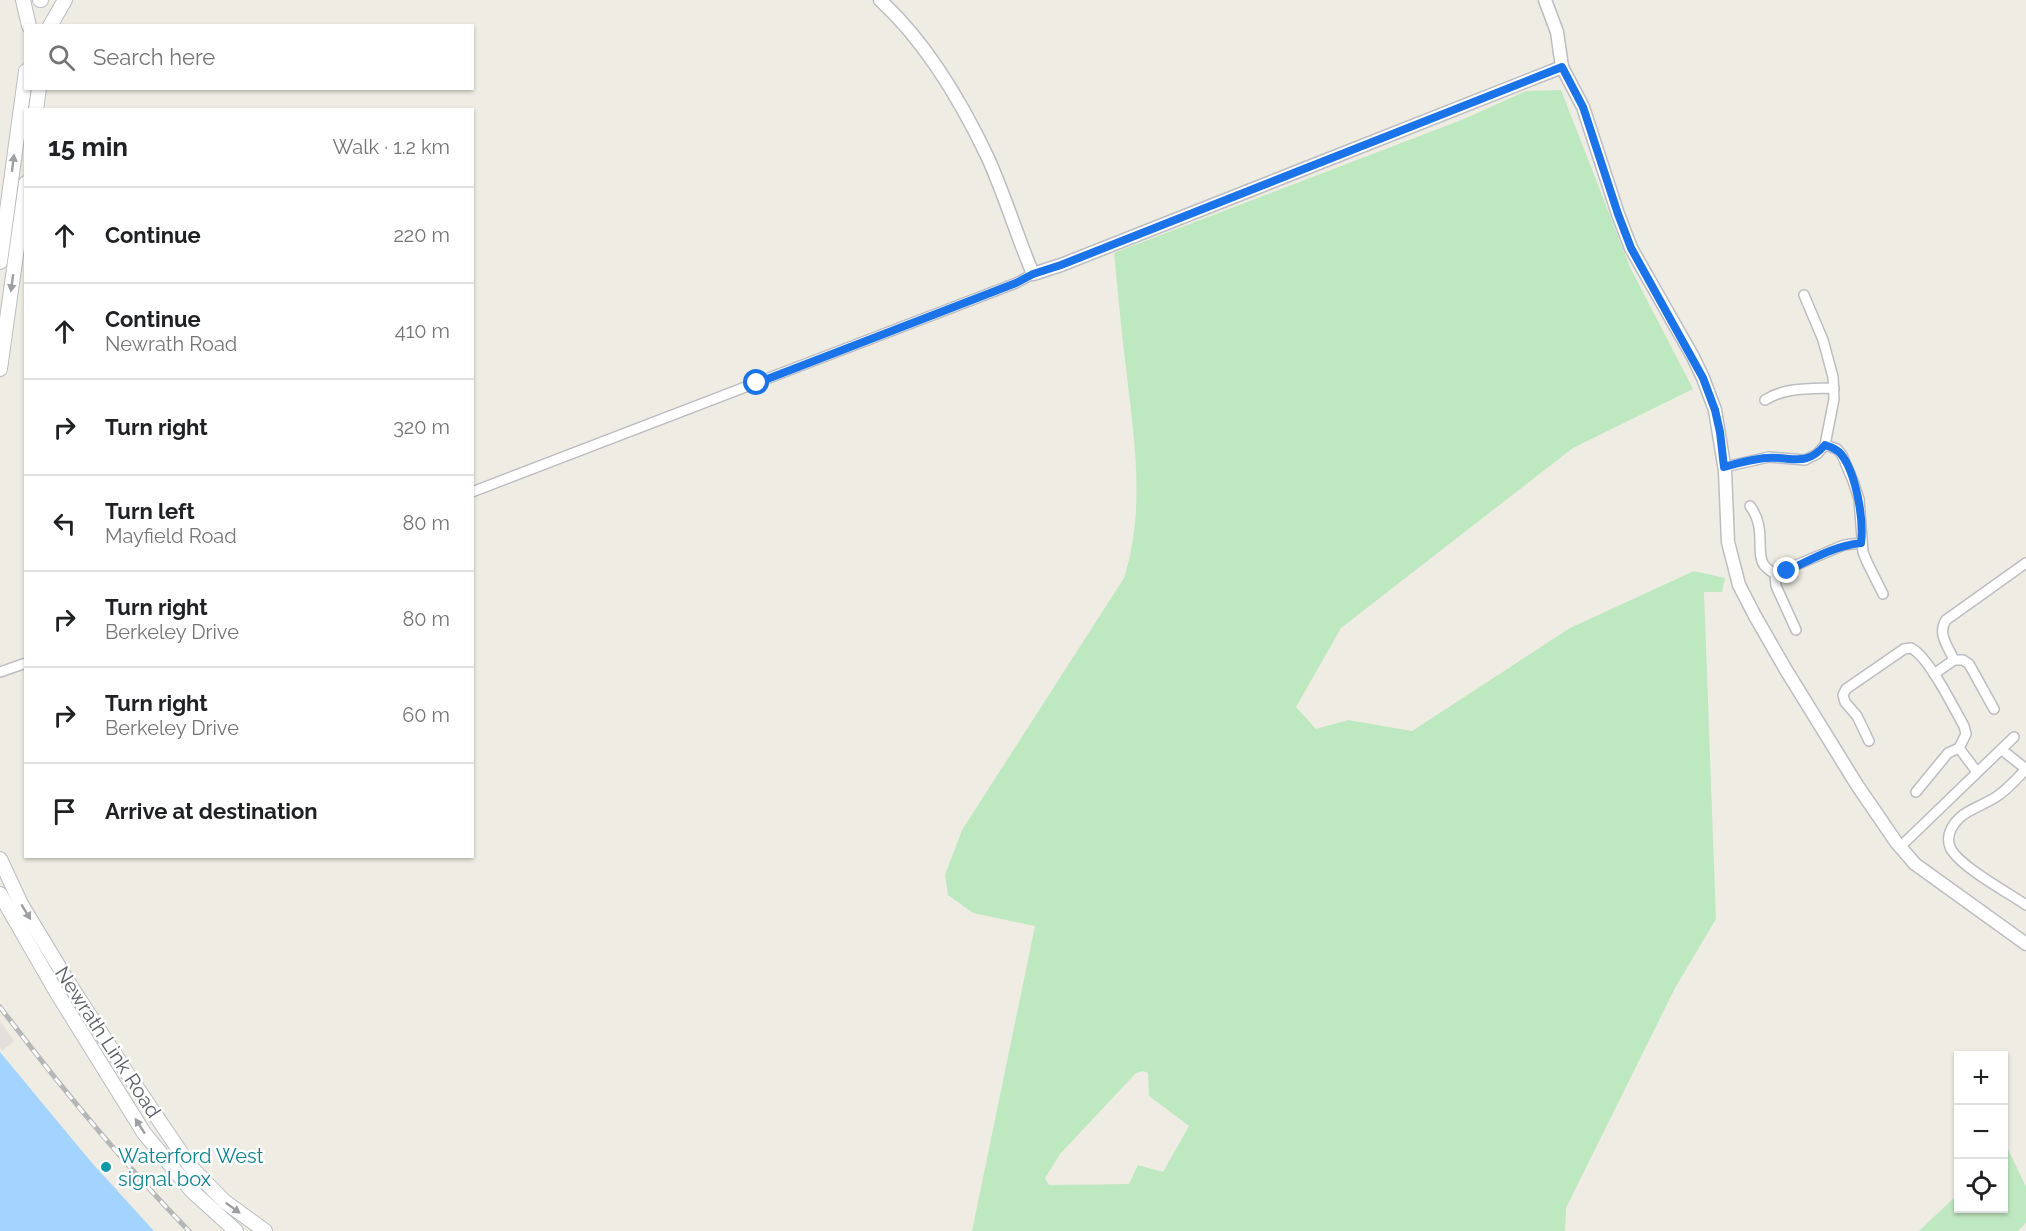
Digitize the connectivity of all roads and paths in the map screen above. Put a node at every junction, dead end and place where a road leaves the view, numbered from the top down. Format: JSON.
{"nodes":[{"id":1,"x":23,"y":0,"type":"edge"},
{"id":2,"x":65,"y":0,"type":"edge"},
{"id":3,"x":880,"y":0,"type":"edge"},
{"id":4,"x":1545,"y":0,"type":"edge"},
{"id":5,"x":29,"y":24,"type":"edge"},
{"id":6,"x":51,"y":24,"type":"edge"},
{"id":7,"x":1562,"y":67,"type":"junction"},
{"id":8,"x":24,"y":86,"type":"edge"},
{"id":9,"x":39,"y":90,"type":"edge"},
{"id":10,"x":36,"y":108,"type":"edge"},
{"id":11,"x":24,"y":197,"type":"edge"},
{"id":12,"x":0,"y":262,"type":"edge"},
{"id":13,"x":1033,"y":274,"type":"junction"},
{"id":14,"x":1804,"y":296,"type":"dead end"},
{"id":15,"x":0,"y":369,"type":"edge"},
{"id":16,"x":1834,"y":388,"type":"junction"},
{"id":17,"x":1765,"y":400,"type":"dead end"},
{"id":18,"x":1825,"y":445,"type":"junction"},
{"id":19,"x":1724,"y":467,"type":"junction"},
{"id":20,"x":474,"y":491,"type":"edge"},
{"id":21,"x":1750,"y":506,"type":"dead end"},
{"id":22,"x":1861,"y":543,"type":"junction"},
{"id":23,"x":2026,"y":563,"type":"edge"},
{"id":24,"x":1775,"y":574,"type":"junction"},
{"id":25,"x":1883,"y":594,"type":"dead end"},
{"id":26,"x":1796,"y":630,"type":"dead end"},
{"id":27,"x":1954,"y":660,"type":"junction"},
{"id":28,"x":24,"y":664,"type":"edge"},
{"id":29,"x":0,"y":672,"type":"edge"},
{"id":30,"x":1934,"y":674,"type":"junction"},
{"id":31,"x":1994,"y":708,"type":"dead end"},
{"id":32,"x":2014,"y":737,"type":"dead end"},
{"id":33,"x":1869,"y":741,"type":"dead end"},
{"id":34,"x":1959,"y":748,"type":"junction"},
{"id":35,"x":2002,"y":750,"type":"junction"},
{"id":36,"x":2026,"y":769,"type":"edge"},
{"id":37,"x":1977,"y":772,"type":"junction"},
{"id":38,"x":1916,"y":792,"type":"dead end"},
{"id":39,"x":1900,"y":847,"type":"junction"},
{"id":40,"x":0,"y":859,"type":"edge"},
{"id":41,"x":0,"y":894,"type":"edge"},
{"id":42,"x":2026,"y":905,"type":"edge"},
{"id":43,"x":2026,"y":944,"type":"edge"},
{"id":44,"x":2026,"y":951,"type":"edge"},
{"id":45,"x":236,"y":1231,"type":"edge"},
{"id":46,"x":265,"y":1231,"type":"edge"}],
"edges":[{"from":1,"to":5,"type":"main road"},
{"from":2,"to":6,"type":"main road"},
{"from":3,"to":13,"type":"street"},
{"from":4,"to":7,"type":"street"},
{"from":7,"to":13,"type":"street"},
{"from":7,"to":19,"type":"street"},
{"from":12,"to":8,"type":"main road","one_way":true},
{"from":9,"to":10,"type":"main road"},
{"from":11,"to":15,"type":"main road","one_way":true},
{"from":13,"to":20,"type":"street"},
{"from":14,"to":16,"type":"street"},
{"from":16,"to":17,"type":"street"},
{"from":16,"to":18,"type":"street"},
{"from":18,"to":19,"type":"street"},
{"from":18,"to":22,"type":"street"},
{"from":19,"to":39,"type":"street"},
{"from":21,"to":24,"type":"street"},
{"from":22,"to":24,"type":"street"},
{"from":22,"to":25,"type":"street"},
{"from":23,"to":27,"type":"street"},
{"from":24,"to":26,"type":"street"},
{"from":27,"to":30,"type":"street"},
{"from":27,"to":31,"type":"street"},
{"from":28,"to":29,"type":"street"},
{"from":30,"to":33,"type":"street"},
{"from":30,"to":34,"type":"street"},
{"from":32,"to":35,"type":"street"},
{"from":34,"to":37,"type":"street"},
{"from":34,"to":38,"type":"street"},
{"from":35,"to":36,"type":"street"},
{"from":35,"to":37,"type":"street"},
{"from":36,"to":42,"type":"street"},
{"from":37,"to":39,"type":"street"},
{"from":39,"to":43,"type":"street"},
{"from":40,"to":46,"type":"main road","name":"Newrath Link Road","one_way":true},
{"from":45,"to":41,"type":"main road","name":"Newrath Link Road","one_way":true},
{"from":43,"to":44,"type":"street"}]}
